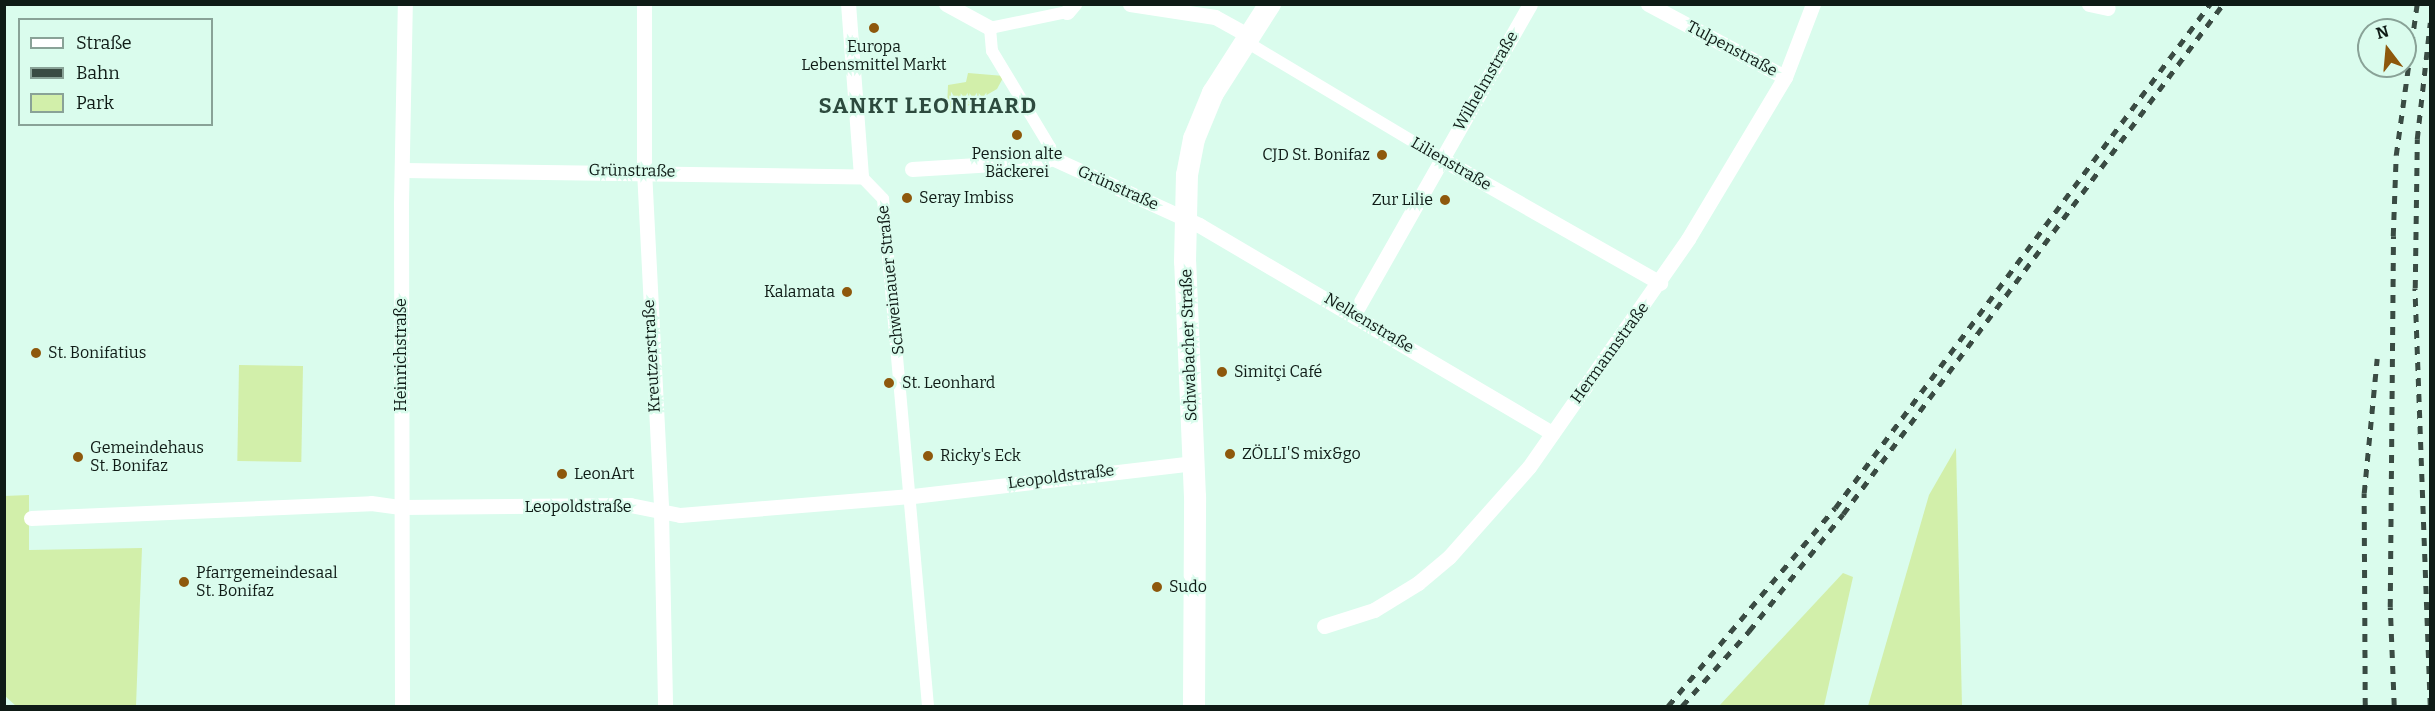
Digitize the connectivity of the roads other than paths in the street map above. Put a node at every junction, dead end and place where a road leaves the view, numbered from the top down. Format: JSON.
{"nodes":[{"id":1,"x":405,"y":4,"type":"edge"},
{"id":2,"x":644,"y":4,"type":"edge"},
{"id":3,"x":848,"y":4,"type":"edge"},
{"id":4,"x":946,"y":4,"type":"edge"},
{"id":5,"x":1130,"y":4,"type":"edge"},
{"id":6,"x":1270,"y":4,"type":"edge"},
{"id":7,"x":1530,"y":4,"type":"edge"},
{"id":8,"x":1648,"y":4,"type":"edge"},
{"id":9,"x":1813,"y":4,"type":"edge"},
{"id":10,"x":2089,"y":4,"type":"edge"},
{"id":11,"x":1070,"y":8,"type":"edge"},
{"id":12,"x":2108,"y":8,"type":"dead end"},
{"id":13,"x":990,"y":28,"type":"junction"},
{"id":14,"x":1247,"y":38,"type":"junction"},
{"id":15,"x":1785,"y":77,"type":"junction"},
{"id":16,"x":1053,"y":158,"type":"junction"},
{"id":17,"x":1442,"y":159,"type":"junction"},
{"id":18,"x":912,"y":169,"type":"dead end"},
{"id":19,"x":403,"y":170,"type":"junction"},
{"id":20,"x":644,"y":170,"type":"junction"},
{"id":21,"x":861,"y":176,"type":"junction"},
{"id":22,"x":1184,"y":217,"type":"junction"},
{"id":23,"x":1660,"y":283,"type":"junction"},
{"id":24,"x":1354,"y":314,"type":"junction"},
{"id":25,"x":1552,"y":433,"type":"junction"},
{"id":26,"x":1194,"y":463,"type":"junction"},
{"id":27,"x":913,"y":496,"type":"junction"},
{"id":28,"x":401,"y":507,"type":"junction"},
{"id":29,"x":661,"y":511,"type":"junction"},
{"id":30,"x":31,"y":518,"type":"dead end"},
{"id":31,"x":1324,"y":626,"type":"dead end"},
{"id":32,"x":402,"y":706,"type":"edge"},
{"id":33,"x":665,"y":706,"type":"edge"},
{"id":34,"x":928,"y":706,"type":"edge"},
{"id":35,"x":1194,"y":706,"type":"edge"}],
"edges":[{"from":1,"to":19,"type":"street","name":"Heinrichstraße"},
{"from":2,"to":20,"type":"street","name":"Kreutzerstraße"},
{"from":3,"to":21,"type":"street"},
{"from":4,"to":13,"type":"street"},
{"from":5,"to":14,"type":"street"},
{"from":6,"to":14,"type":"main road","name":"Schwabacher Straße"},
{"from":7,"to":17,"type":"street","name":"Wilhelmstraße"},
{"from":8,"to":15,"type":"street","name":"Tulpenstraße"},
{"from":9,"to":15,"type":"street","name":"Hermannstraße"},
{"from":10,"to":12,"type":"street"},
{"from":11,"to":13,"type":"street"},
{"from":13,"to":16,"type":"street"},
{"from":14,"to":17,"type":"street","name":"Lilienstraße"},
{"from":14,"to":22,"type":"main road","name":"Schwabacher Straße"},
{"from":15,"to":23,"type":"street","name":"Hermannstraße"},
{"from":16,"to":18,"type":"street"},
{"from":16,"to":22,"type":"street","name":"Grünstraße"},
{"from":17,"to":23,"type":"street","name":"Lilienstraße"},
{"from":17,"to":24,"type":"street","name":"Wilhelmstraße"},
{"from":19,"to":20,"type":"street","name":"Grünstraße"},
{"from":19,"to":28,"type":"street","name":"Heinrichstraße"},
{"from":20,"to":21,"type":"street","name":"Grünstraße"},
{"from":20,"to":29,"type":"street","name":"Kreutzerstraße"},
{"from":21,"to":27,"type":"street","name":"Schweinauer Straße"},
{"from":22,"to":24,"type":"street","name":"Nelkenstraße"},
{"from":22,"to":26,"type":"main road","name":"Schwabacher Straße"},
{"from":23,"to":25,"type":"street","name":"Hermannstraße"},
{"from":24,"to":25,"type":"street","name":"Nelkenstraße"},
{"from":25,"to":31,"type":"street","name":"Hermannstraße"},
{"from":26,"to":27,"type":"street","name":"Leopoldstraße"},
{"from":26,"to":35,"type":"main road","name":"Schwabacher Straße"},
{"from":27,"to":29,"type":"street","name":"Leopoldstraße"},
{"from":27,"to":34,"type":"street","name":"Schweinauer Straße"},
{"from":28,"to":29,"type":"street","name":"Leopoldstraße"},
{"from":28,"to":30,"type":"street","name":"Leopoldstraße"},
{"from":28,"to":32,"type":"street","name":"Heinrichstraße"},
{"from":29,"to":33,"type":"street","name":"Kreutzerstraße"}]}
